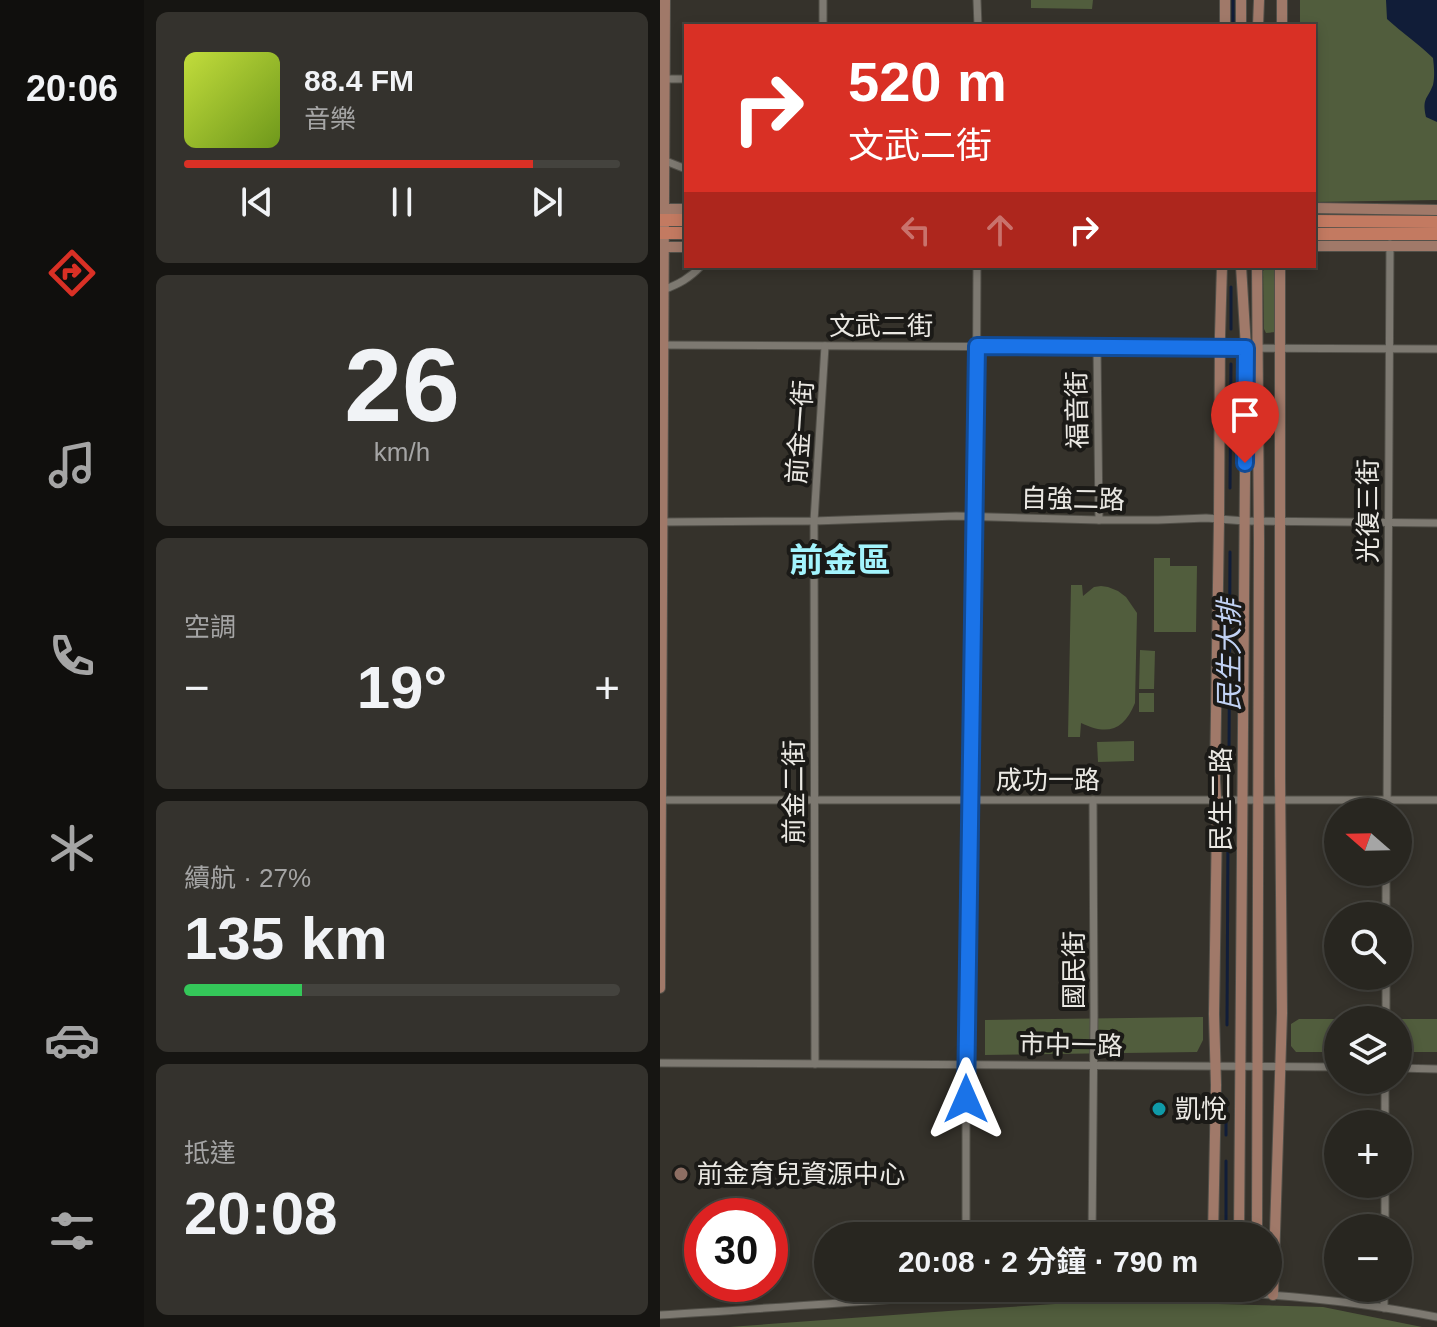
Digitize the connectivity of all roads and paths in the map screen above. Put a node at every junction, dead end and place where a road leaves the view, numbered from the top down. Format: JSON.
{"nodes":[{"id":1,"x":665,"y":0,"type":"edge"},
{"id":2,"x":823,"y":0,"type":"edge"},
{"id":3,"x":977,"y":0,"type":"edge"},
{"id":4,"x":1225,"y":0,"type":"edge"},
{"id":5,"x":1241,"y":0,"type":"edge"},
{"id":6,"x":1259,"y":0,"type":"edge"},
{"id":7,"x":1282,"y":0,"type":"edge"},
{"id":8,"x":823,"y":24,"type":"edge"},
{"id":9,"x":978,"y":24,"type":"edge"},
{"id":10,"x":1225,"y":24,"type":"edge"},
{"id":11,"x":1241,"y":24,"type":"edge"},
{"id":12,"x":1258,"y":24,"type":"edge"},
{"id":13,"x":1282,"y":24,"type":"edge"},
{"id":14,"x":662,"y":79,"type":"edge"},
{"id":15,"x":684,"y":79,"type":"edge"},
{"id":16,"x":663,"y":160,"type":"junction"},
{"id":17,"x":684,"y":168,"type":"edge"},
{"id":18,"x":1316,"y":209,"type":"edge"},
{"id":19,"x":684,"y":210,"type":"edge"},
{"id":20,"x":1437,"y":210,"type":"edge"},
{"id":21,"x":684,"y":221,"type":"edge"},
{"id":22,"x":1316,"y":221,"type":"edge"},
{"id":23,"x":1437,"y":222,"type":"edge"},
{"id":24,"x":662,"y":227,"type":"edge"},
{"id":25,"x":1390,"y":228,"type":"junction"},
{"id":26,"x":684,"y":232,"type":"edge"},
{"id":27,"x":1316,"y":234,"type":"edge"},
{"id":28,"x":1437,"y":234,"type":"edge"},
{"id":29,"x":684,"y":245,"type":"edge"},
{"id":30,"x":1316,"y":246,"type":"edge"},
{"id":31,"x":1437,"y":246,"type":"edge"},
{"id":32,"x":699,"y":268,"type":"edge"},
{"id":33,"x":977,"y":268,"type":"edge"},
{"id":34,"x":1222,"y":268,"type":"edge"},
{"id":35,"x":1241,"y":268,"type":"edge"},
{"id":36,"x":1257,"y":268,"type":"edge"},
{"id":37,"x":1280,"y":268,"type":"edge"},
{"id":38,"x":663,"y":290,"type":"junction"},
{"id":39,"x":662,"y":345,"type":"edge"},
{"id":40,"x":825,"y":346,"type":"junction"},
{"id":41,"x":977,"y":346,"type":"junction"},
{"id":42,"x":1097,"y":347,"type":"junction"},
{"id":43,"x":1219,"y":348,"type":"junction"},
{"id":44,"x":1252,"y":348,"type":"junction"},
{"id":45,"x":1281,"y":348,"type":"junction"},
{"id":46,"x":1389,"y":349,"type":"junction"},
{"id":47,"x":1437,"y":349,"type":"edge"},
{"id":48,"x":976,"y":517,"type":"junction"},
{"id":49,"x":1099,"y":520,"type":"junction"},
{"id":50,"x":1219,"y":520,"type":"junction"},
{"id":51,"x":814,"y":521,"type":"junction"},
{"id":52,"x":1245,"y":521,"type":"junction"},
{"id":53,"x":1259,"y":521,"type":"junction"},
{"id":54,"x":661,"y":522,"type":"edge"},
{"id":55,"x":1279,"y":522,"type":"junction"},
{"id":56,"x":1388,"y":522,"type":"junction"},
{"id":57,"x":1437,"y":523,"type":"edge"},
{"id":58,"x":1387,"y":798,"type":"edge"},
{"id":59,"x":661,"y":800,"type":"edge"},
{"id":60,"x":813,"y":800,"type":"junction"},
{"id":61,"x":1093,"y":800,"type":"junction"},
{"id":62,"x":1217,"y":800,"type":"junction"},
{"id":63,"x":1243,"y":800,"type":"junction"},
{"id":64,"x":1259,"y":800,"type":"junction"},
{"id":65,"x":1412,"y":800,"type":"edge"},
{"id":66,"x":1437,"y":800,"type":"edge"},
{"id":67,"x":970,"y":801,"type":"junction"},
{"id":68,"x":1280,"y":801,"type":"junction"},
{"id":69,"x":1324,"y":801,"type":"edge"},
{"id":70,"x":660,"y":988,"type":"edge"},
{"id":71,"x":660,"y":1063,"type":"edge"},
{"id":72,"x":815,"y":1064,"type":"junction"},
{"id":73,"x":966,"y":1064,"type":"junction"},
{"id":74,"x":1093,"y":1066,"type":"junction"},
{"id":75,"x":1216,"y":1066,"type":"junction"},
{"id":76,"x":1241,"y":1066,"type":"junction"},
{"id":77,"x":1257,"y":1066,"type":"junction"},
{"id":78,"x":1280,"y":1066,"type":"junction"},
{"id":79,"x":1324,"y":1067,"type":"edge"},
{"id":80,"x":1412,"y":1068,"type":"edge"},
{"id":81,"x":1437,"y":1069,"type":"edge"},
{"id":82,"x":966,"y":1222,"type":"edge"},
{"id":83,"x":1092,"y":1222,"type":"edge"},
{"id":84,"x":1213,"y":1222,"type":"edge"},
{"id":85,"x":1239,"y":1222,"type":"edge"},
{"id":86,"x":1257,"y":1222,"type":"edge"},
{"id":87,"x":1275,"y":1222,"type":"edge"},
{"id":88,"x":1282,"y":1295,"type":"edge"},
{"id":89,"x":833,"y":1302,"type":"edge"},
{"id":90,"x":1384,"y":1302,"type":"edge"},
{"id":91,"x":1384,"y":1308,"type":"junction"},
{"id":92,"x":660,"y":1315,"type":"edge"},
{"id":93,"x":1437,"y":1317,"type":"edge"}],
"edges":[{"from":1,"to":14,"type":"main road"},
{"from":2,"to":8,"type":"street"},
{"from":3,"to":9,"type":"street"},
{"from":4,"to":10,"type":"main road"},
{"from":5,"to":11,"type":"main road"},
{"from":6,"to":12,"type":"main road"},
{"from":7,"to":13,"type":"main road"},
{"from":14,"to":15,"type":"street"},
{"from":14,"to":16,"type":"main road"},
{"from":16,"to":17,"type":"street"},
{"from":16,"to":24,"type":"main road"},
{"from":18,"to":25,"type":"main road"},
{"from":19,"to":24,"type":"main road"},
{"from":20,"to":25,"type":"main road"},
{"from":21,"to":24,"type":"main road"},
{"from":22,"to":25,"type":"main road"},
{"from":23,"to":25,"type":"main road"},
{"from":24,"to":26,"type":"main road"},
{"from":24,"to":29,"type":"main road"},
{"from":24,"to":38,"type":"main road"},
{"from":25,"to":27,"type":"main road"},
{"from":25,"to":28,"type":"main road"},
{"from":25,"to":30,"type":"main road"},
{"from":25,"to":31,"type":"main road"},
{"from":25,"to":46,"type":"street","name":"光復三街"},
{"from":32,"to":38,"type":"street"},
{"from":33,"to":41,"type":"street"},
{"from":34,"to":43,"type":"main road"},
{"from":35,"to":44,"type":"main road","name":"民生二路"},
{"from":36,"to":44,"type":"main road","name":"民生二路"},
{"from":37,"to":45,"type":"main road"},
{"from":38,"to":39,"type":"main road"},
{"from":39,"to":40,"type":"street","name":"文武二街"},
{"from":39,"to":54,"type":"main road"},
{"from":40,"to":41,"type":"street","name":"文武二街"},
{"from":40,"to":51,"type":"street","name":"前金一街"},
{"from":41,"to":42,"type":"street","name":"文武二街"},
{"from":41,"to":48,"type":"street"},
{"from":42,"to":43,"type":"street","name":"文武二街"},
{"from":42,"to":49,"type":"street","name":"福音街"},
{"from":43,"to":44,"type":"street","name":"文武二街"},
{"from":43,"to":50,"type":"main road"},
{"from":44,"to":45,"type":"street","name":"文武二街"},
{"from":44,"to":52,"type":"main road","name":"民生二路"},
{"from":44,"to":53,"type":"main road","name":"民生二路"},
{"from":45,"to":46,"type":"street","name":"文武二街"},
{"from":45,"to":55,"type":"main road"},
{"from":46,"to":47,"type":"street","name":"文武二街"},
{"from":46,"to":56,"type":"street","name":"光復三街"},
{"from":48,"to":49,"type":"street","name":"自強二路"},
{"from":48,"to":51,"type":"street","name":"自強二路"},
{"from":48,"to":67,"type":"street"},
{"from":49,"to":50,"type":"street","name":"自強二路"},
{"from":50,"to":52,"type":"street","name":"自強二路"},
{"from":50,"to":62,"type":"main road"},
{"from":51,"to":54,"type":"street","name":"自強二路"},
{"from":51,"to":60,"type":"street","name":"前金二街"},
{"from":52,"to":53,"type":"street","name":"自強二路"},
{"from":52,"to":63,"type":"main road","name":"民生二路"},
{"from":53,"to":55,"type":"street","name":"自強二路"},
{"from":53,"to":64,"type":"main road","name":"民生二路"},
{"from":54,"to":59,"type":"main road"},
{"from":55,"to":56,"type":"street","name":"自強二路"},
{"from":55,"to":68,"type":"main road"},
{"from":56,"to":57,"type":"street","name":"自強二路"},
{"from":56,"to":58,"type":"street","name":"光復三街"},
{"from":59,"to":60,"type":"street","name":"成功一路"},
{"from":59,"to":70,"type":"main road"},
{"from":60,"to":67,"type":"street","name":"成功一路"},
{"from":60,"to":72,"type":"street","name":"前金二街"},
{"from":61,"to":62,"type":"street","name":"成功一路"},
{"from":61,"to":67,"type":"street","name":"成功一路"},
{"from":61,"to":74,"type":"street","name":"國民街"},
{"from":62,"to":63,"type":"street","name":"成功一路"},
{"from":62,"to":75,"type":"main road"},
{"from":63,"to":64,"type":"street","name":"成功一路"},
{"from":63,"to":76,"type":"main road","name":"民生二路"},
{"from":64,"to":68,"type":"street","name":"成功一路"},
{"from":64,"to":77,"type":"main road","name":"民生二路"},
{"from":65,"to":66,"type":"street","name":"成功一路"},
{"from":67,"to":73,"type":"street"},
{"from":68,"to":69,"type":"street","name":"成功一路"},
{"from":68,"to":78,"type":"main road"},
{"from":71,"to":72,"type":"street","name":"市中一路"},
{"from":72,"to":73,"type":"street","name":"市中一路"},
{"from":73,"to":74,"type":"street","name":"市中一路"},
{"from":73,"to":82,"type":"street"},
{"from":74,"to":75,"type":"street","name":"市中一路"},
{"from":74,"to":83,"type":"street","name":"國民街"},
{"from":75,"to":76,"type":"street","name":"市中一路"},
{"from":75,"to":84,"type":"main road"},
{"from":76,"to":77,"type":"street","name":"市中一路"},
{"from":76,"to":85,"type":"main road","name":"民生二路"},
{"from":77,"to":78,"type":"street","name":"市中一路"},
{"from":77,"to":86,"type":"main road","name":"民生二路"},
{"from":78,"to":79,"type":"street","name":"市中一路"},
{"from":78,"to":87,"type":"main road"},
{"from":80,"to":81,"type":"street"},
{"from":88,"to":91,"type":"street"},
{"from":89,"to":92,"type":"street"},
{"from":90,"to":91,"type":"street"},
{"from":91,"to":93,"type":"street"}]}
